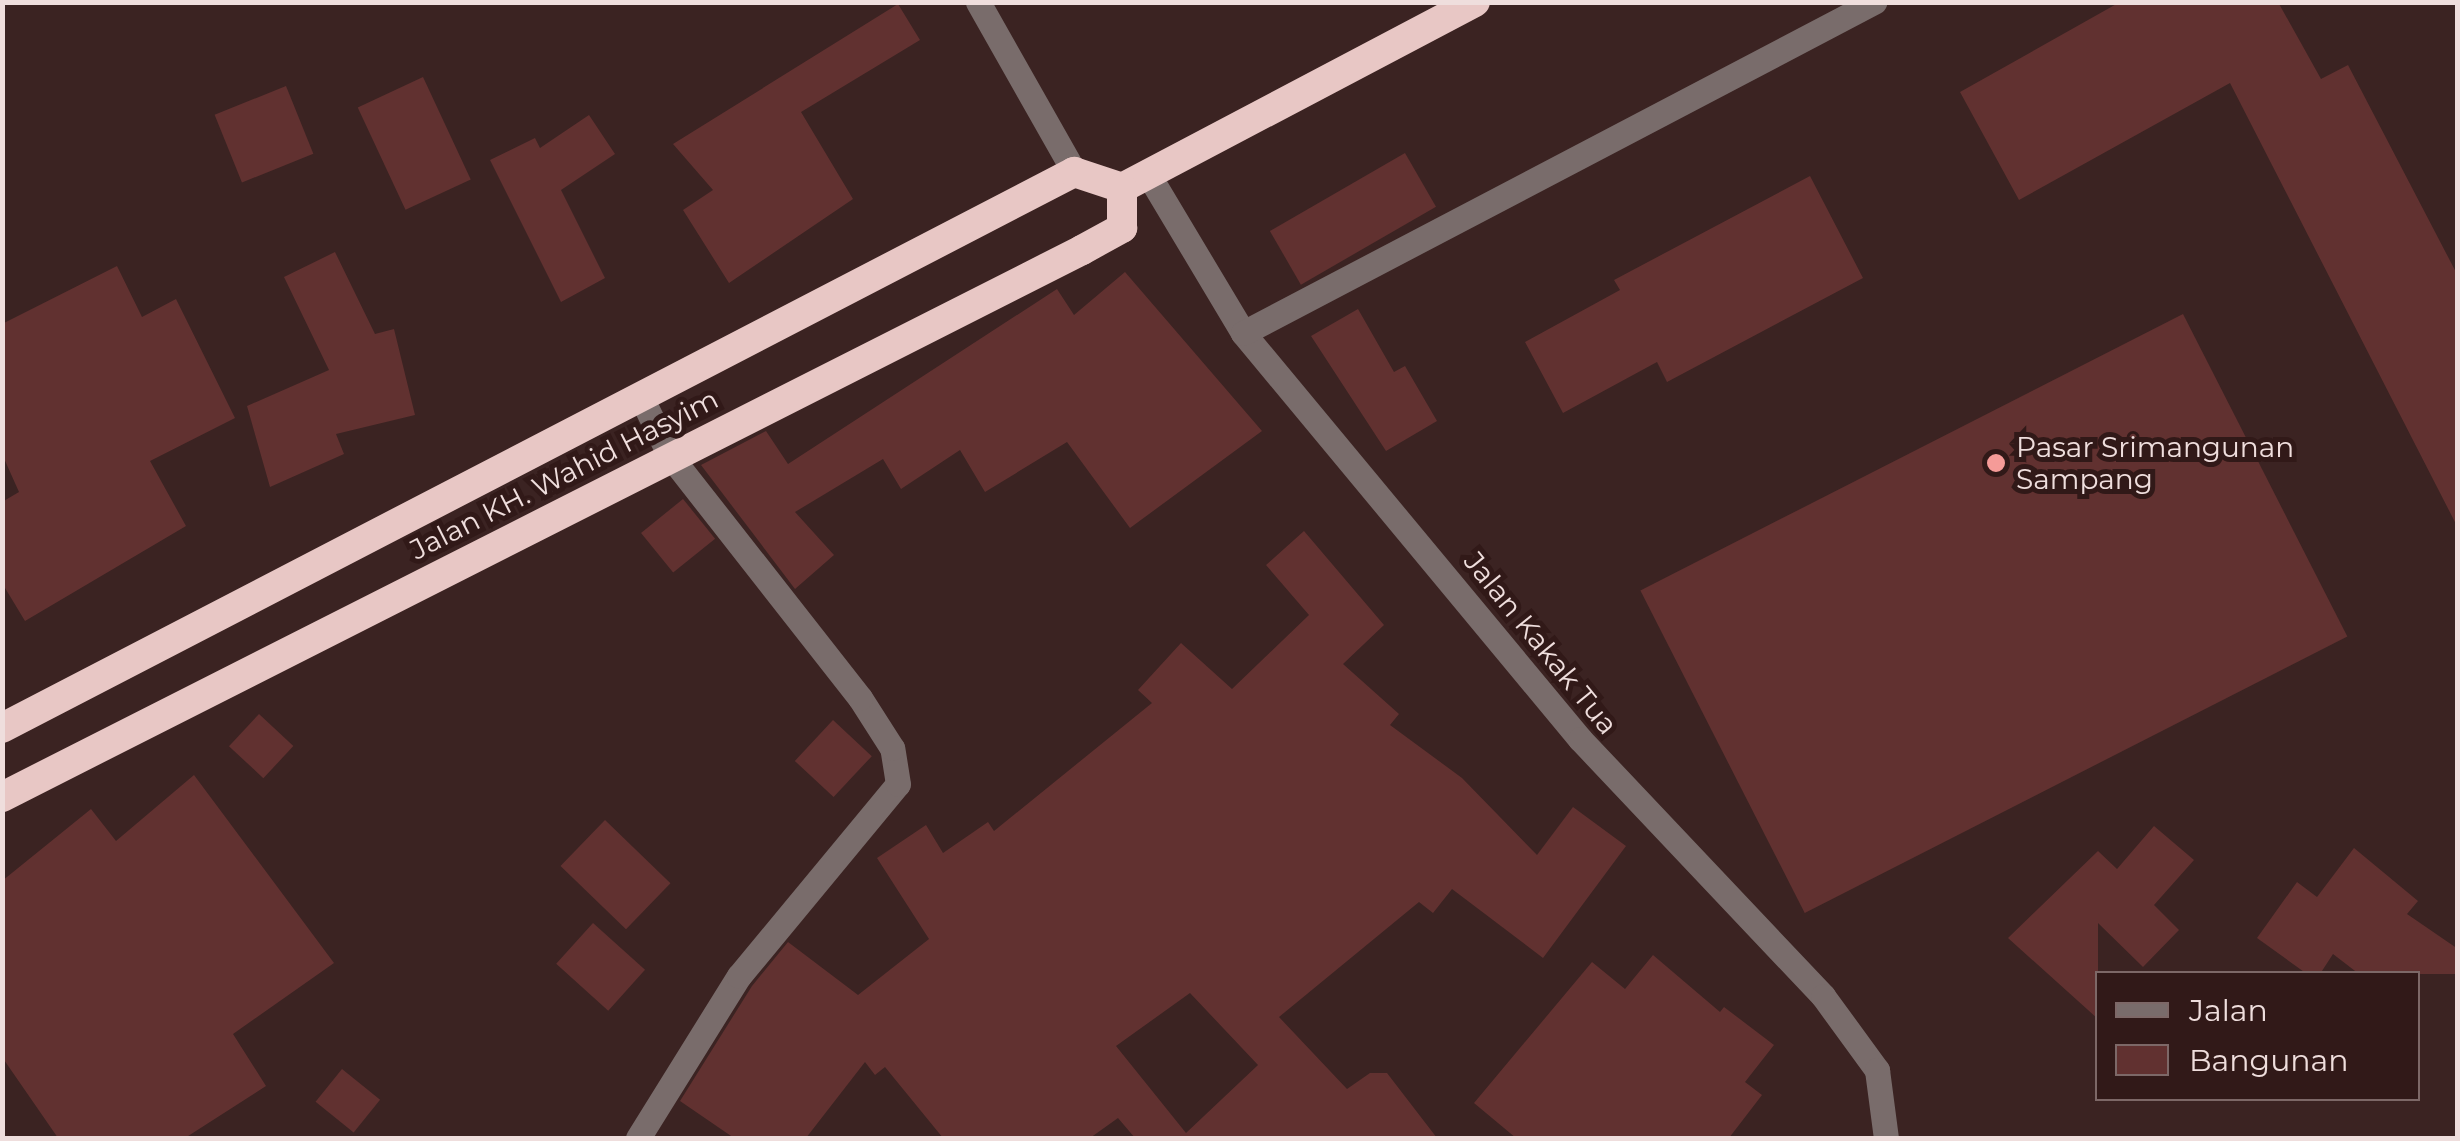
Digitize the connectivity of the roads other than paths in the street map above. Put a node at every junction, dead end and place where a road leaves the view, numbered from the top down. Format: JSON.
{"nodes":[{"id":1,"x":978,"y":2,"type":"edge"},
{"id":2,"x":1474,"y":2,"type":"edge"},
{"id":3,"x":1874,"y":2,"type":"edge"},
{"id":4,"x":1074,"y":172,"type":"junction"},
{"id":5,"x":1135,"y":181,"type":"junction"},
{"id":6,"x":1244,"y":333,"type":"junction"},
{"id":7,"x":641,"y":396,"type":"junction"},
{"id":8,"x":670,"y":456,"type":"junction"},
{"id":9,"x":2,"y":728,"type":"edge"},
{"id":10,"x":2,"y":798,"type":"edge"},
{"id":11,"x":638,"y":1138,"type":"edge"},
{"id":12,"x":1886,"y":1138,"type":"edge"}],
"edges":[{"from":1,"to":4,"type":"street"},
{"from":2,"to":5,"type":"highway"},
{"from":3,"to":6,"type":"street"},
{"from":4,"to":5,"type":"highway"},
{"from":4,"to":7,"type":"highway","name":"Jalan KH. Wahid Hasyim"},
{"from":5,"to":6,"type":"street","name":"Jalan Kakak Tua"},
{"from":5,"to":8,"type":"highway","name":"Jalan KH. Wahid Hasyim"},
{"from":6,"to":12,"type":"street","name":"Jalan Kakak Tua"},
{"from":7,"to":8,"type":"street"},
{"from":7,"to":9,"type":"highway","name":"Jalan KH. Wahid Hasyim"},
{"from":8,"to":10,"type":"highway","name":"Jalan KH. Wahid Hasyim"},
{"from":8,"to":11,"type":"street"}]}
